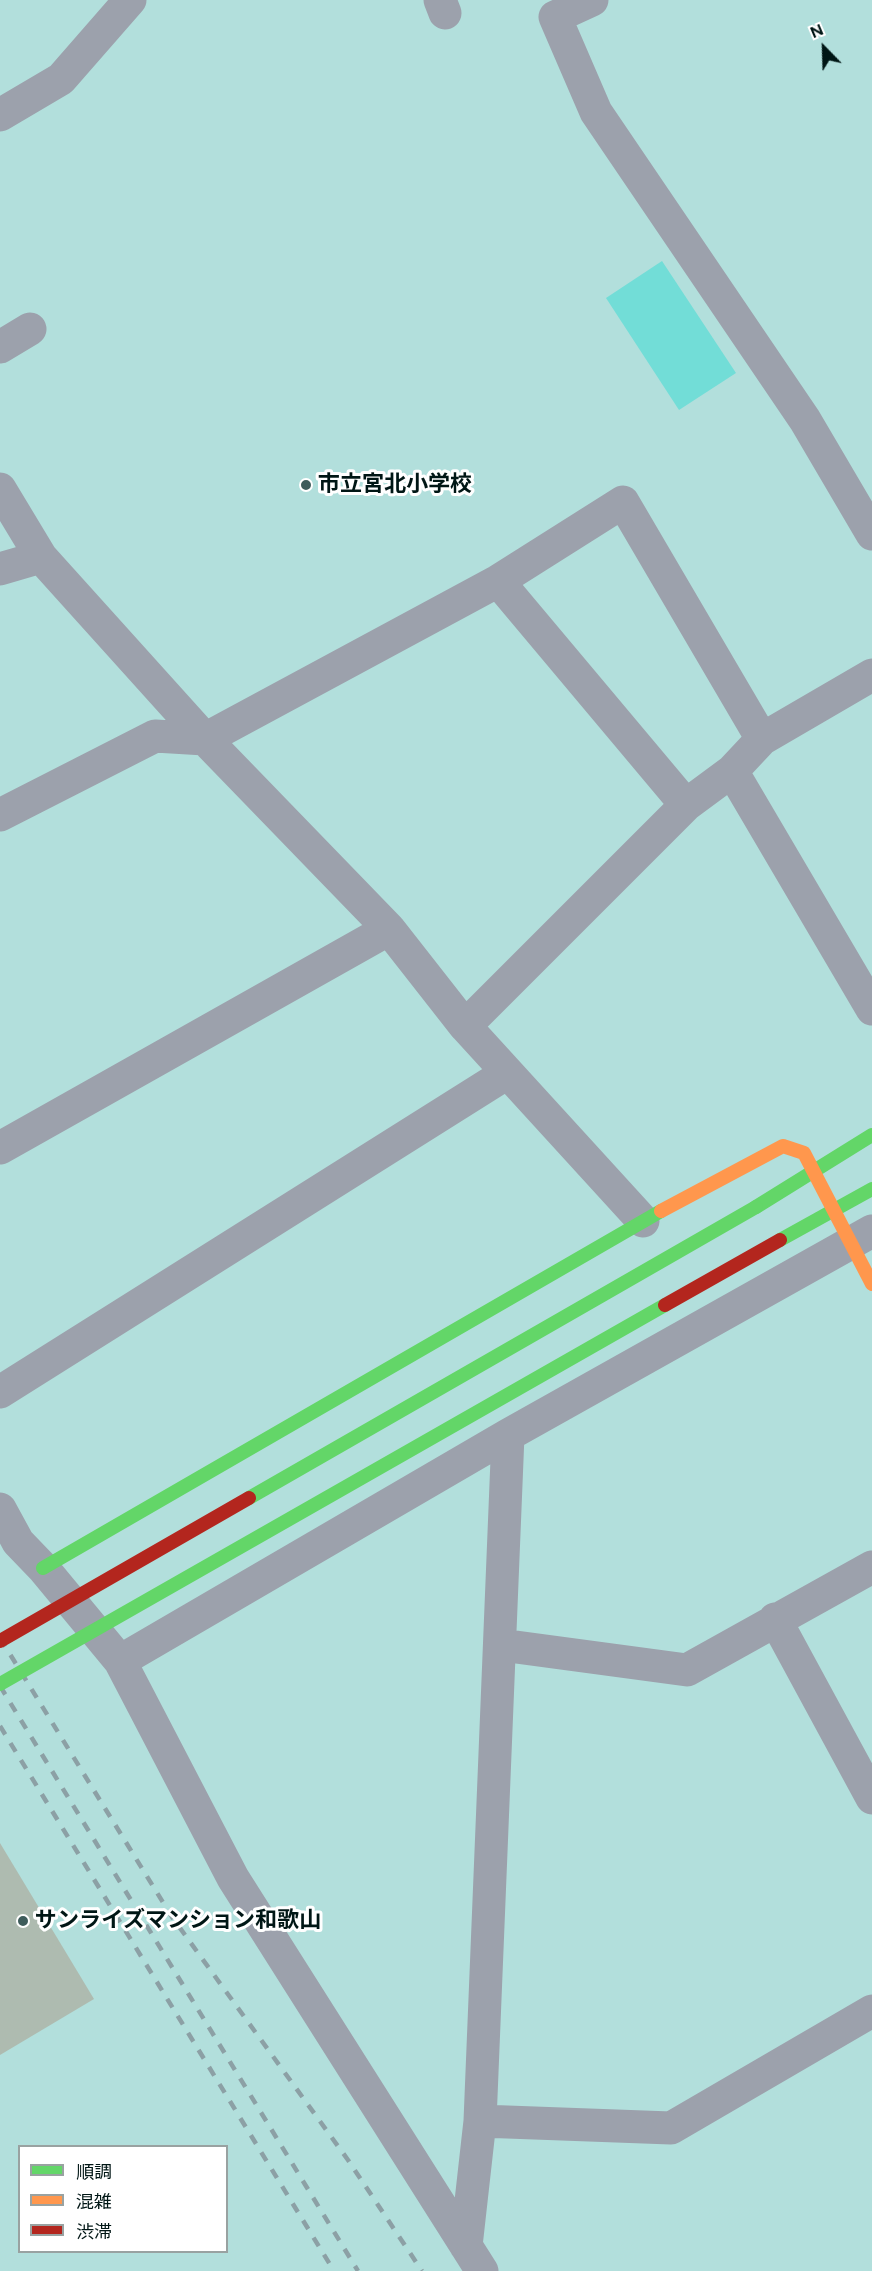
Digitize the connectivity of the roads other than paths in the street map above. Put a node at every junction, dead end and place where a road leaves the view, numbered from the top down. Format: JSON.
{"nodes":[{"id":1,"x":130,"y":0,"type":"edge"},
{"id":2,"x":591,"y":0,"type":"edge"},
{"id":3,"x":0,"y":115,"type":"edge"},
{"id":4,"x":30,"y":329,"type":"dead end"},
{"id":5,"x":0,"y":347,"type":"edge"},
{"id":6,"x":0,"y":489,"type":"edge"},
{"id":7,"x":872,"y":534,"type":"edge"},
{"id":8,"x":41,"y":557,"type":"junction"},
{"id":9,"x":0,"y":569,"type":"edge"},
{"id":10,"x":498,"y":581,"type":"junction"},
{"id":11,"x":872,"y":675,"type":"edge"},
{"id":12,"x":205,"y":739,"type":"junction"},
{"id":13,"x":762,"y":739,"type":"junction"},
{"id":14,"x":732,"y":771,"type":"junction"},
{"id":15,"x":686,"y":805,"type":"junction"},
{"id":16,"x":0,"y":815,"type":"edge"},
{"id":17,"x":389,"y":929,"type":"junction"},
{"id":18,"x":872,"y":1009,"type":"edge"},
{"id":19,"x":465,"y":1026,"type":"junction"},
{"id":20,"x":507,"y":1073,"type":"junction"},
{"id":21,"x":872,"y":1135,"type":"edge"},
{"id":22,"x":0,"y":1148,"type":"edge"},
{"id":23,"x":814,"y":1171,"type":"junction"},
{"id":24,"x":872,"y":1189,"type":"edge"},
{"id":25,"x":833,"y":1210,"type":"junction"},
{"id":26,"x":643,"y":1221,"type":"junction"},
{"id":27,"x":861,"y":1238,"type":"edge"},
{"id":28,"x":872,"y":1284,"type":"edge"},
{"id":29,"x":0,"y":1392,"type":"edge"},
{"id":30,"x":508,"y":1435,"type":"junction"},
{"id":31,"x":0,"y":1509,"type":"edge"},
{"id":32,"x":872,"y":1566,"type":"edge"},
{"id":33,"x":43,"y":1568,"type":"junction"},
{"id":34,"x":775,"y":1619,"type":"junction"},
{"id":35,"x":0,"y":1641,"type":"edge"},
{"id":36,"x":501,"y":1645,"type":"junction"},
{"id":37,"x":120,"y":1661,"type":"junction"},
{"id":38,"x":0,"y":1684,"type":"edge"},
{"id":39,"x":872,"y":1798,"type":"edge"},
{"id":40,"x":872,"y":2011,"type":"edge"},
{"id":41,"x":480,"y":2121,"type":"junction"},
{"id":42,"x":474,"y":2258,"type":"edge"}],
"edges":[{"from":1,"to":3,"type":"street"},
{"from":2,"to":7,"type":"street"},
{"from":4,"to":5,"type":"street"},
{"from":6,"to":8,"type":"street"},
{"from":8,"to":9,"type":"street"},
{"from":8,"to":12,"type":"street"},
{"from":10,"to":12,"type":"street"},
{"from":10,"to":13,"type":"street"},
{"from":10,"to":15,"type":"street"},
{"from":11,"to":13,"type":"street"},
{"from":12,"to":16,"type":"street"},
{"from":12,"to":17,"type":"street"},
{"from":13,"to":14,"type":"street"},
{"from":14,"to":15,"type":"street"},
{"from":14,"to":18,"type":"street"},
{"from":15,"to":19,"type":"street"},
{"from":17,"to":19,"type":"street"},
{"from":17,"to":22,"type":"street"},
{"from":19,"to":20,"type":"street"},
{"from":20,"to":26,"type":"street"},
{"from":20,"to":29,"type":"street"},
{"from":21,"to":23,"type":"street"},
{"from":23,"to":25,"type":"street"},
{"from":23,"to":26,"type":"street"},
{"from":23,"to":35,"type":"street","bridge":true},
{"from":24,"to":25,"type":"street"},
{"from":25,"to":27,"type":"street"},
{"from":25,"to":38,"type":"street","bridge":true},
{"from":26,"to":33,"type":"street"},
{"from":27,"to":28,"type":"street"},
{"from":27,"to":30,"type":"street"},
{"from":30,"to":36,"type":"street"},
{"from":30,"to":37,"type":"street"},
{"from":31,"to":33,"type":"street"},
{"from":32,"to":34,"type":"street"},
{"from":33,"to":37,"type":"street"},
{"from":34,"to":36,"type":"street"},
{"from":34,"to":39,"type":"street"},
{"from":36,"to":41,"type":"street"},
{"from":37,"to":42,"type":"street"},
{"from":40,"to":41,"type":"street"},
{"from":41,"to":42,"type":"street"}]}
